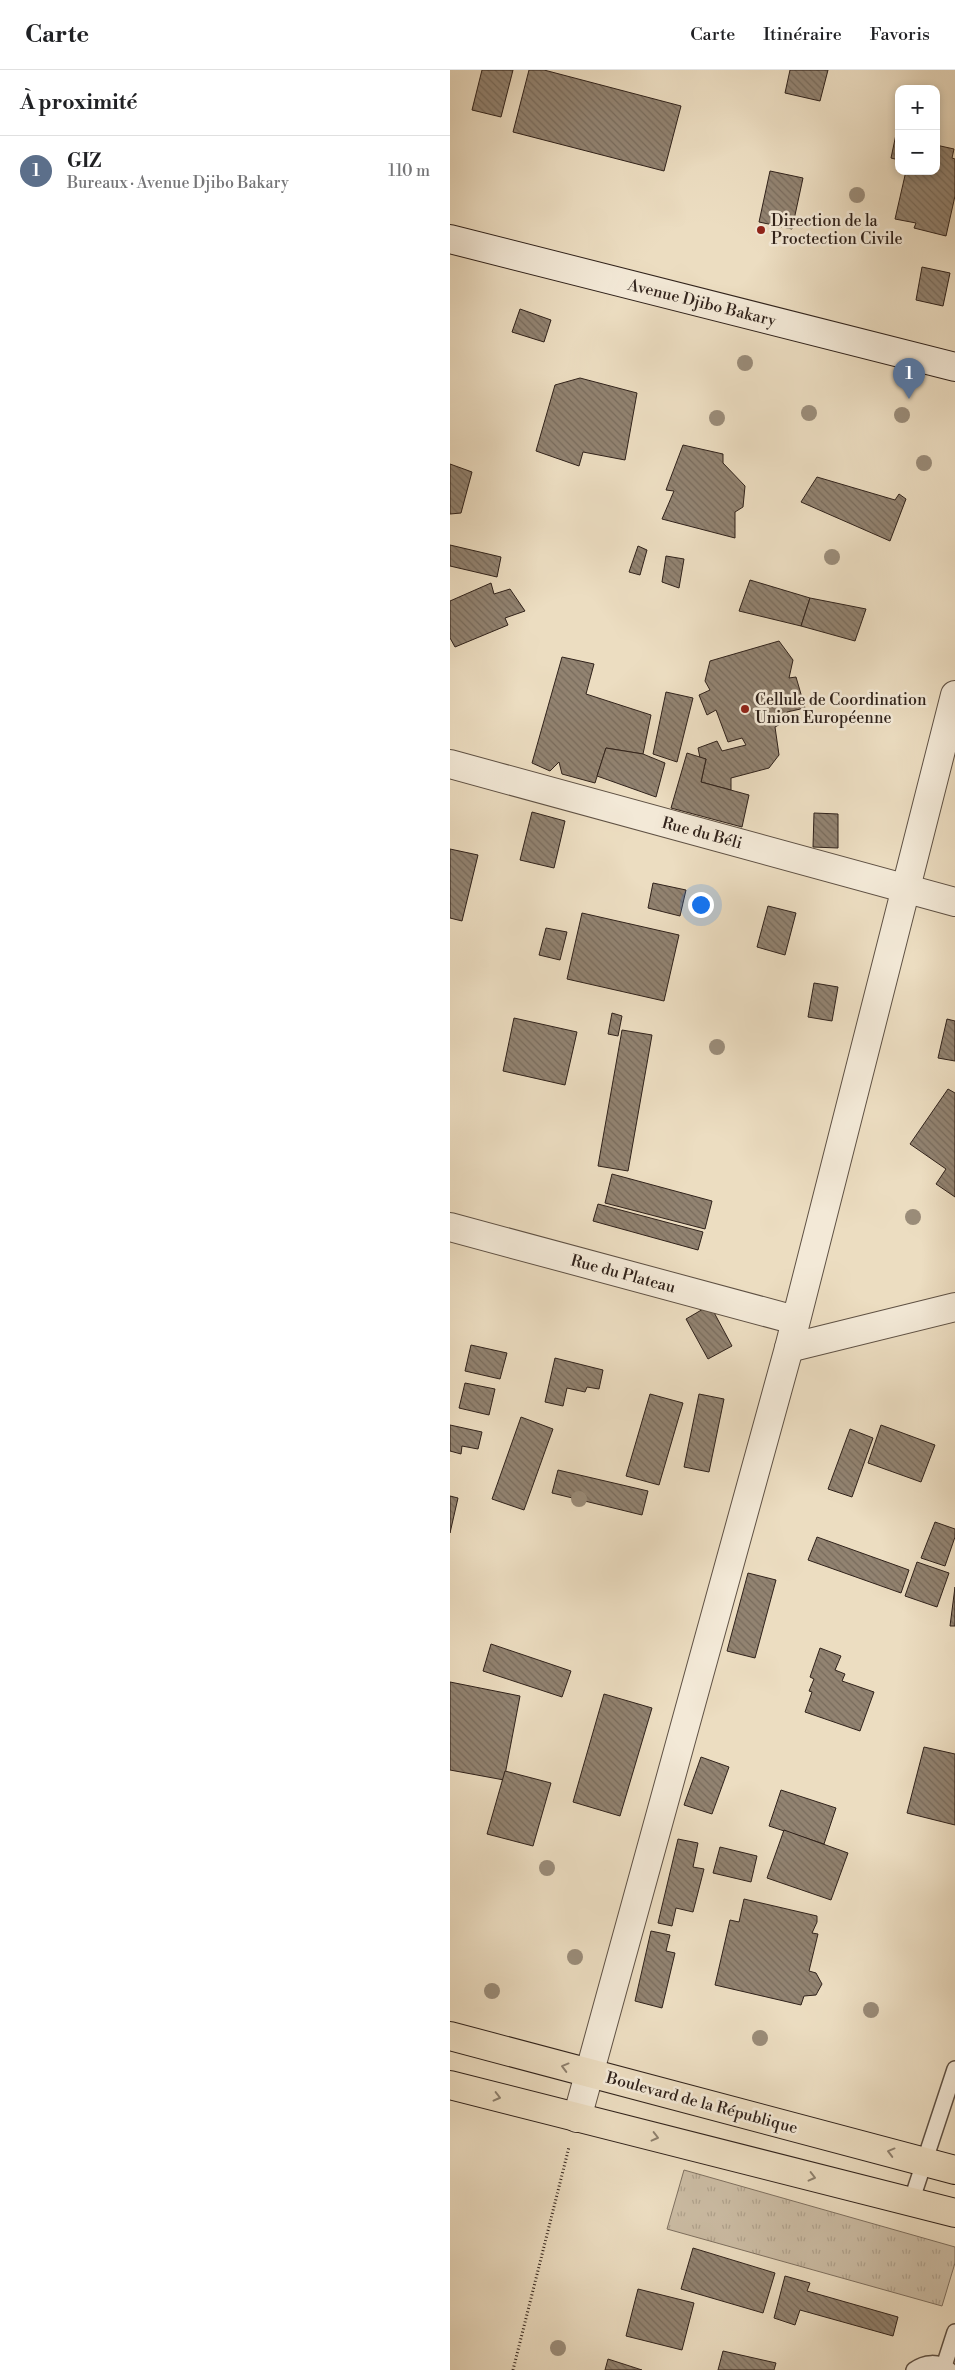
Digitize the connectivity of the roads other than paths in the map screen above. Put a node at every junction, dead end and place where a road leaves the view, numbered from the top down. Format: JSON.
{"nodes":[{"id":1,"x":450,"y":239,"type":"edge"},
{"id":2,"x":955,"y":367,"type":"edge"},
{"id":3,"x":955,"y":695,"type":"edge"},
{"id":4,"x":450,"y":764,"type":"edge"},
{"id":5,"x":906,"y":888,"type":"junction"},
{"id":6,"x":955,"y":902,"type":"edge"},
{"id":7,"x":450,"y":1227,"type":"edge"},
{"id":8,"x":955,"y":1307,"type":"edge"},
{"id":9,"x":795,"y":1320,"type":"junction"},
{"id":10,"x":789,"y":1348,"type":"junction"},
{"id":11,"x":450,"y":2036,"type":"edge"},
{"id":12,"x":955,"y":2069,"type":"edge"},
{"id":13,"x":590,"y":2074,"type":"junction"},
{"id":14,"x":450,"y":2086,"type":"edge"},
{"id":15,"x":577,"y":2118,"type":"junction"},
{"id":16,"x":925,"y":2161,"type":"junction"},
{"id":17,"x":955,"y":2170,"type":"edge"},
{"id":18,"x":912,"y":2202,"type":"junction"},
{"id":19,"x":955,"y":2213,"type":"edge"},
{"id":20,"x":955,"y":2332,"type":"edge"},
{"id":21,"x":947,"y":2368,"type":"edge"},
{"id":22,"x":914,"y":2370,"type":"edge"}],
"edges":[{"from":1,"to":2,"type":"street","name":"Avenue Djibo Bakary"},
{"from":3,"to":5,"type":"street"},
{"from":4,"to":5,"type":"street","name":"Rue du Béli"},
{"from":5,"to":6,"type":"street","name":"Rue du Béli"},
{"from":5,"to":9,"type":"street"},
{"from":7,"to":9,"type":"street","name":"Rue du Plateau"},
{"from":8,"to":10,"type":"street"},
{"from":9,"to":10,"type":"street"},
{"from":10,"to":13,"type":"street"},
{"from":13,"to":11,"type":"main road","name":"Boulevard de la République","one_way":true},
{"from":12,"to":16,"type":"lane"},
{"from":13,"to":15,"type":"street"},
{"from":16,"to":13,"type":"main road","name":"Boulevard de la République","one_way":true},
{"from":14,"to":15,"type":"main road","one_way":true},
{"from":15,"to":18,"type":"main road","one_way":true},
{"from":16,"to":17,"type":"main road","name":"Boulevard de la République"},
{"from":16,"to":18,"type":"lane"},
{"from":18,"to":19,"type":"main road"},
{"from":20,"to":21,"type":"lane"},
{"from":21,"to":22,"type":"lane"}]}
